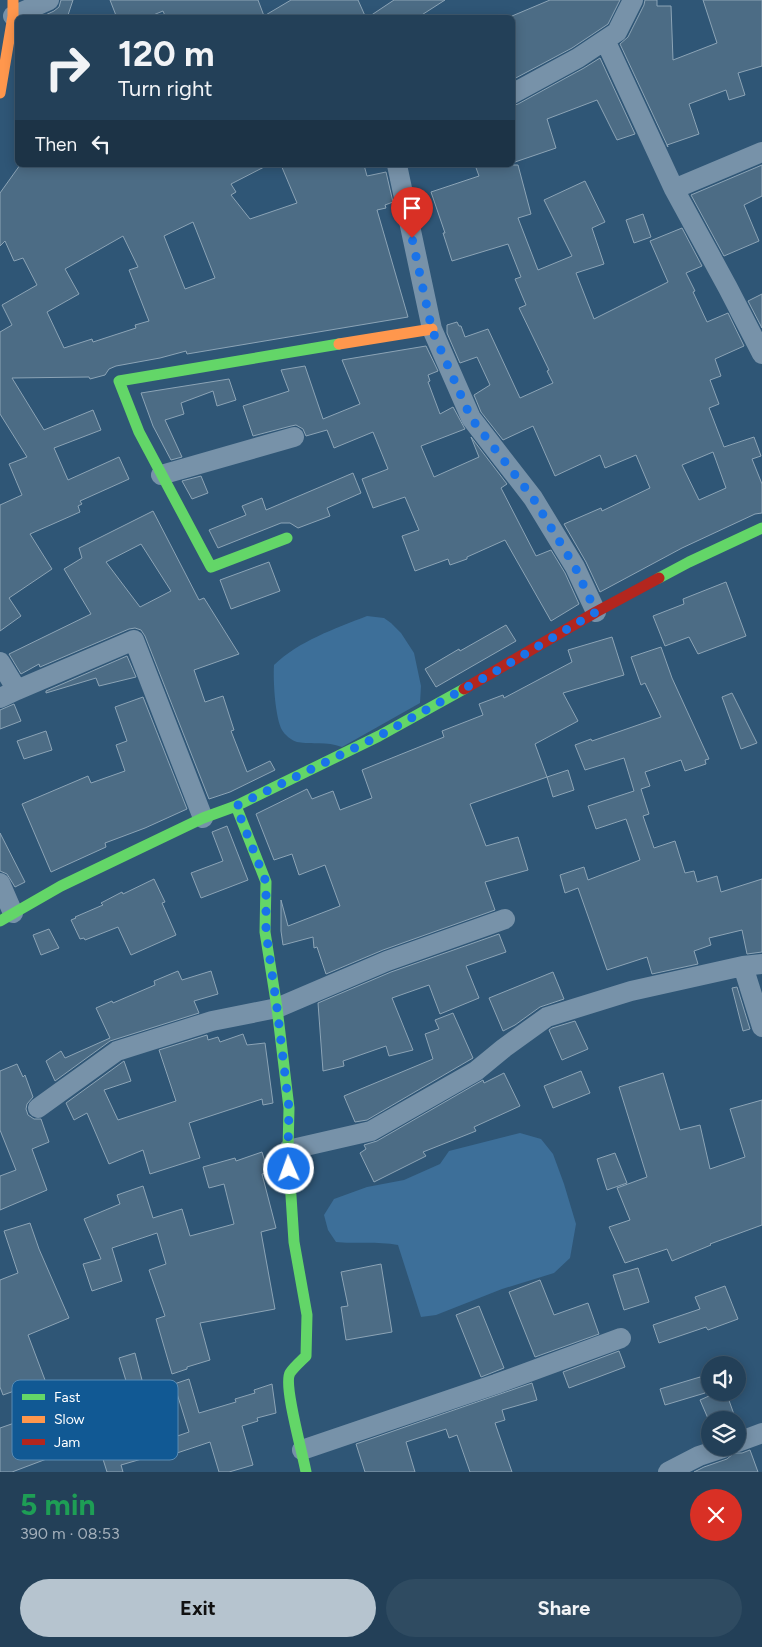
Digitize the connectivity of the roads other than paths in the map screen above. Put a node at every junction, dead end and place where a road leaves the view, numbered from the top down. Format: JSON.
{"nodes":[{"id":1,"x":49,"y":0,"type":"edge"},
{"id":2,"x":633,"y":0,"type":"edge"},
{"id":3,"x":13,"y":8,"type":"edge"},
{"id":4,"x":605,"y":40,"type":"junction"},
{"id":5,"x":515,"y":92,"type":"edge"},
{"id":6,"x":0,"y":93,"type":"edge"},
{"id":7,"x":762,"y":152,"type":"edge"},
{"id":8,"x":397,"y":167,"type":"edge"},
{"id":9,"x":674,"y":189,"type":"junction"},
{"id":10,"x":432,"y":330,"type":"junction"},
{"id":11,"x":762,"y":354,"type":"edge"},
{"id":12,"x":294,"y":437,"type":"dead end"},
{"id":13,"x":161,"y":475,"type":"junction"},
{"id":14,"x":762,"y":528,"type":"edge"},
{"id":15,"x":287,"y":538,"type":"dead end"},
{"id":16,"x":596,"y":612,"type":"junction"},
{"id":17,"x":0,"y":662,"type":"edge"},
{"id":18,"x":9,"y":694,"type":"edge"},
{"id":19,"x":236,"y":806,"type":"junction"},
{"id":20,"x":202,"y":818,"type":"junction"},
{"id":21,"x":0,"y":883,"type":"edge"},
{"id":22,"x":7,"y":917,"type":"edge"},
{"id":23,"x":505,"y":919,"type":"dead end"},
{"id":24,"x":752,"y":965,"type":"edge"},
{"id":25,"x":277,"y":1008,"type":"junction"},
{"id":26,"x":762,"y":1027,"type":"edge"},
{"id":27,"x":38,"y":1108,"type":"dead end"},
{"id":28,"x":288,"y":1150,"type":"junction"},
{"id":29,"x":621,"y":1338,"type":"dead end"},
{"id":30,"x":762,"y":1433,"type":"edge"},
{"id":31,"x":746,"y":1439,"type":"edge"},
{"id":32,"x":302,"y":1450,"type":"junction"},
{"id":33,"x":701,"y":1455,"type":"edge"},
{"id":34,"x":306,"y":1472,"type":"edge"},
{"id":35,"x":668,"y":1472,"type":"edge"}],
"edges":[{"from":1,"to":3,"type":"street"},
{"from":2,"to":4,"type":"street"},
{"from":3,"to":6,"type":"street"},
{"from":4,"to":5,"type":"street"},
{"from":4,"to":9,"type":"street"},
{"from":7,"to":9,"type":"street"},
{"from":8,"to":10,"type":"street"},
{"from":9,"to":11,"type":"street"},
{"from":10,"to":13,"type":"street"},
{"from":10,"to":16,"type":"street"},
{"from":12,"to":13,"type":"street"},
{"from":13,"to":15,"type":"street"},
{"from":14,"to":16,"type":"street"},
{"from":16,"to":19,"type":"street"},
{"from":17,"to":18,"type":"street"},
{"from":18,"to":20,"type":"street"},
{"from":19,"to":20,"type":"street"},
{"from":19,"to":25,"type":"street"},
{"from":20,"to":22,"type":"street"},
{"from":21,"to":22,"type":"street"},
{"from":23,"to":25,"type":"street"},
{"from":24,"to":26,"type":"street"},
{"from":24,"to":28,"type":"street"},
{"from":25,"to":27,"type":"street"},
{"from":25,"to":28,"type":"street"},
{"from":28,"to":32,"type":"street"},
{"from":29,"to":32,"type":"street"},
{"from":30,"to":31,"type":"street"},
{"from":32,"to":34,"type":"street"},
{"from":33,"to":35,"type":"street"}]}
